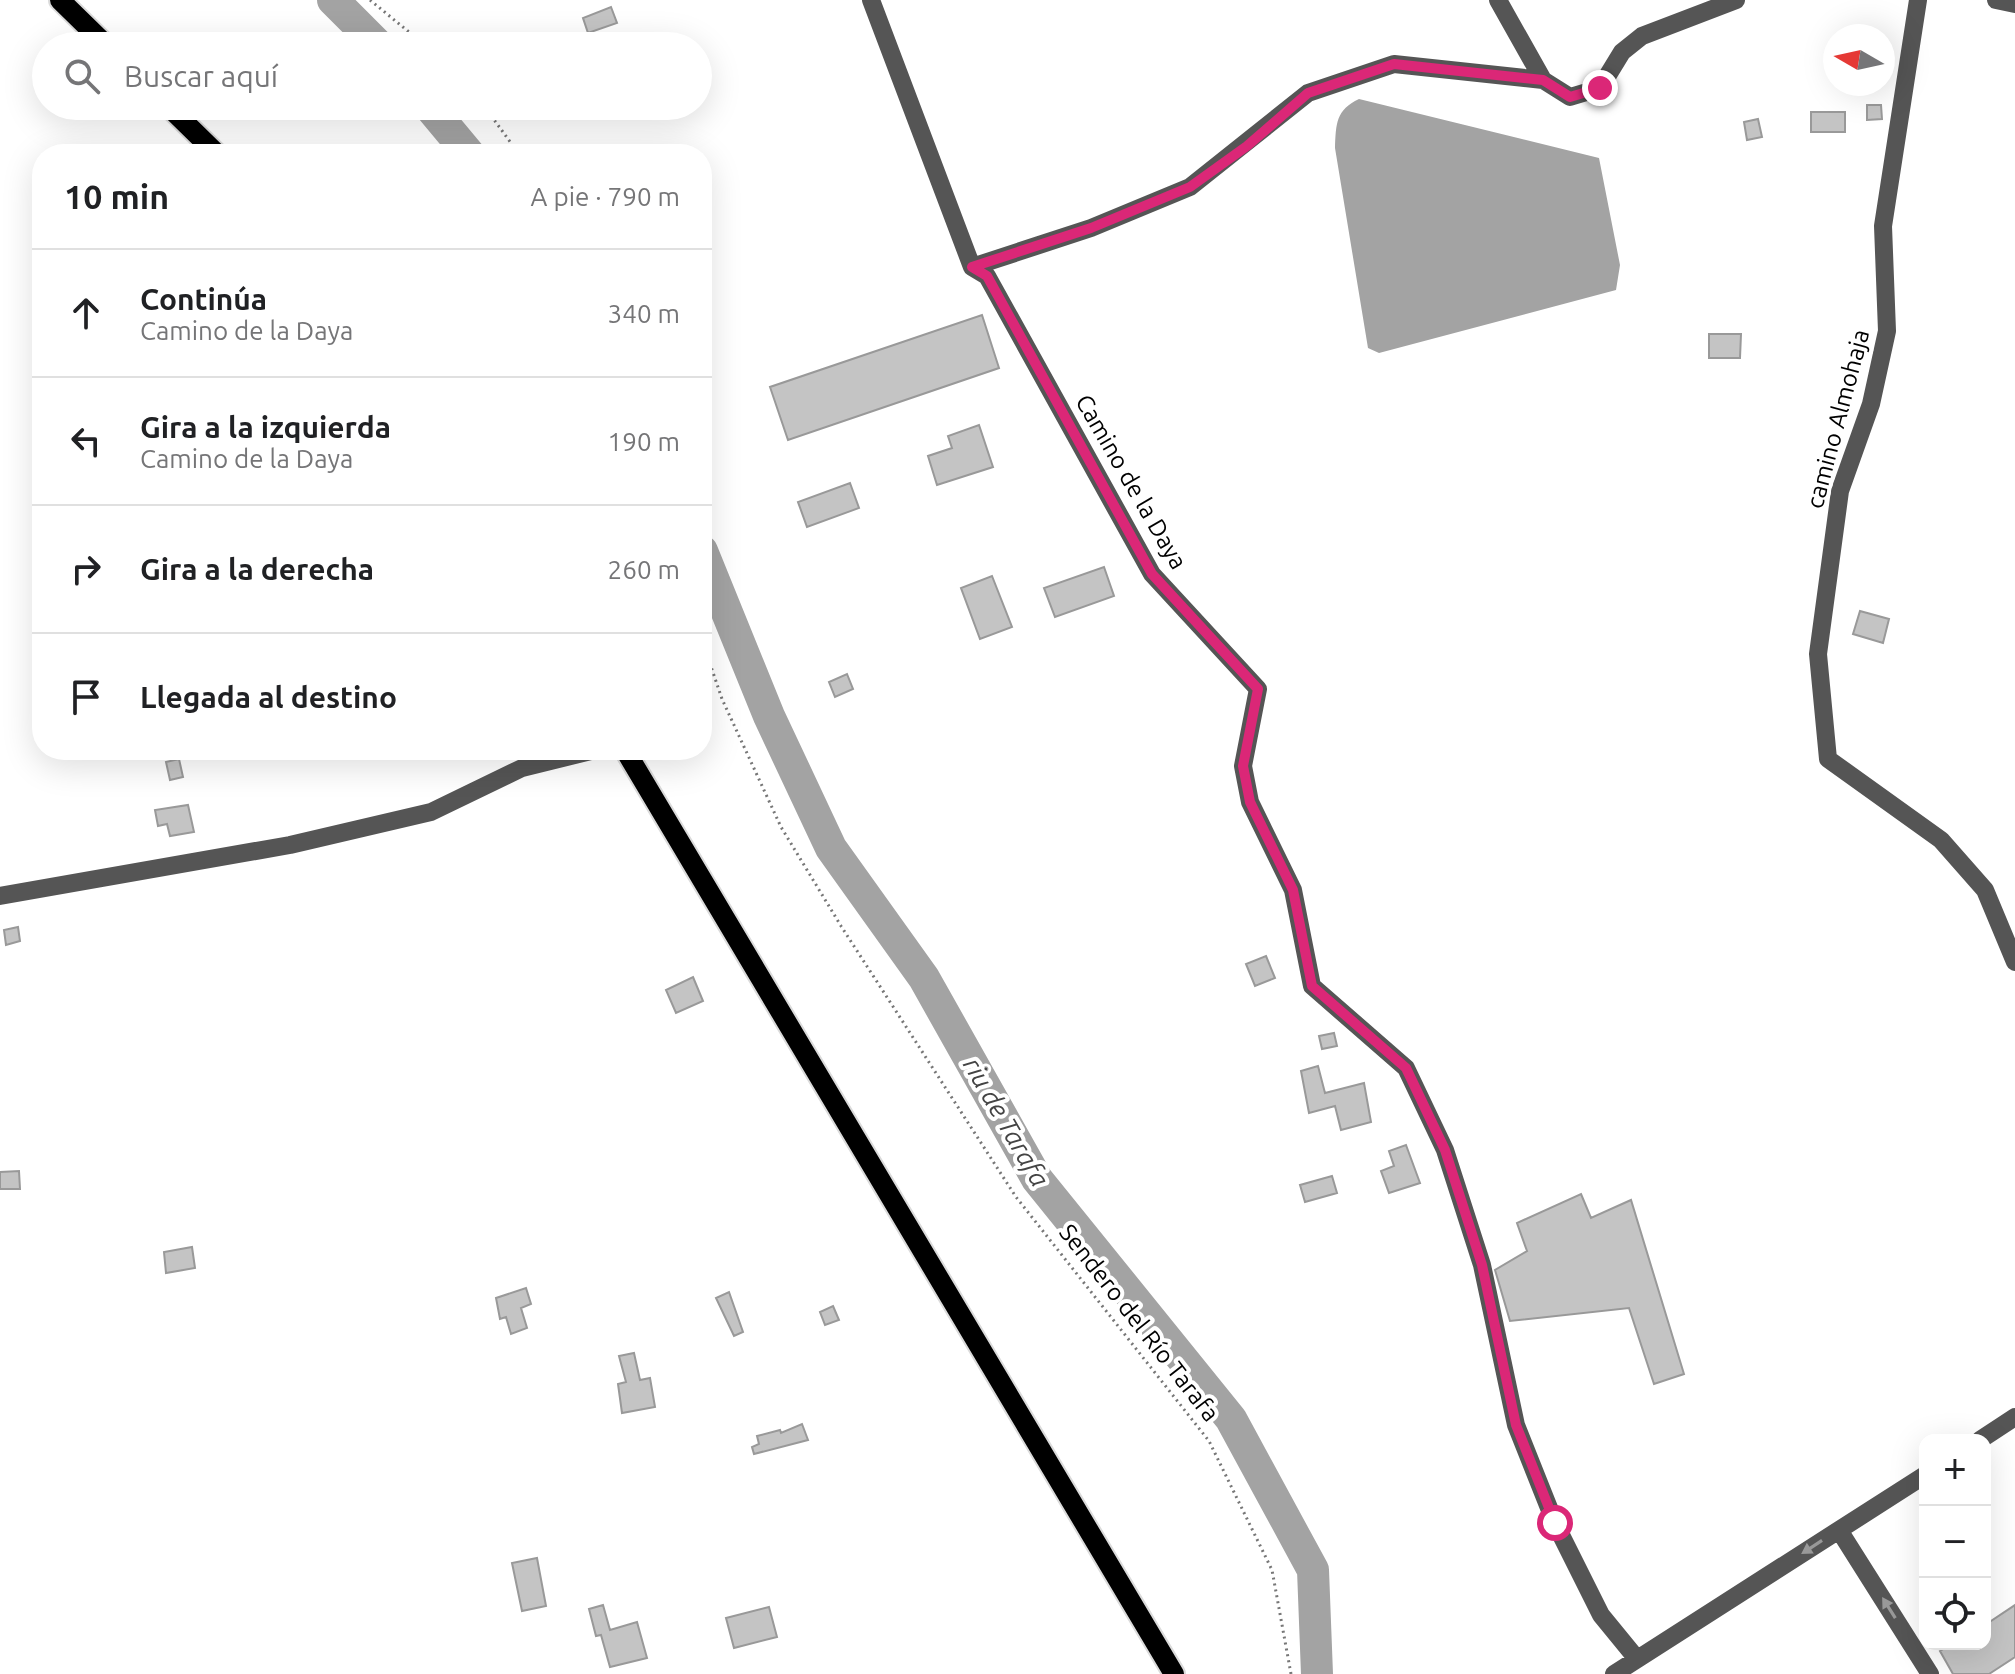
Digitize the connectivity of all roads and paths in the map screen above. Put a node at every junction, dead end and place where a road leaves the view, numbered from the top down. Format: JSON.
{"nodes":[{"id":1,"x":60,"y":0,"type":"edge"},
{"id":2,"x":370,"y":0,"type":"edge"},
{"id":3,"x":871,"y":0,"type":"edge"},
{"id":4,"x":1498,"y":0,"type":"edge"},
{"id":5,"x":1736,"y":0,"type":"edge"},
{"id":6,"x":1918,"y":0,"type":"edge"},
{"id":7,"x":1996,"y":0,"type":"edge"},
{"id":8,"x":2015,"y":4,"type":"edge"},
{"id":9,"x":93,"y":32,"type":"edge"},
{"id":10,"x":409,"y":32,"type":"edge"},
{"id":11,"x":1543,"y":80,"type":"junction"},
{"id":12,"x":182,"y":120,"type":"edge"},
{"id":13,"x":494,"y":120,"type":"edge"},
{"id":14,"x":207,"y":144,"type":"edge"},
{"id":15,"x":512,"y":144,"type":"edge"},
{"id":16,"x":972,"y":267,"type":"junction"},
{"id":17,"x":712,"y":670,"type":"edge"},
{"id":18,"x":554,"y":760,"type":"edge"},
{"id":19,"x":631,"y":760,"type":"edge"},
{"id":20,"x":0,"y":896,"type":"edge"},
{"id":21,"x":2015,"y":962,"type":"edge"},
{"id":22,"x":2015,"y":1417,"type":"edge"},
{"id":23,"x":1989,"y":1434,"type":"edge"},
{"id":24,"x":1919,"y":1479,"type":"edge"},
{"id":25,"x":1839,"y":1530,"type":"junction"},
{"id":26,"x":1637,"y":1659,"type":"junction"},
{"id":27,"x":1174,"y":1674,"type":"edge"},
{"id":28,"x":1291,"y":1674,"type":"edge"},
{"id":29,"x":1614,"y":1674,"type":"edge"},
{"id":30,"x":1930,"y":1674,"type":"edge"}],
"edges":[{"from":1,"to":9,"type":"main road"},
{"from":2,"to":10,"type":"path"},
{"from":3,"to":16,"type":"street","name":"Camino de la Daya"},
{"from":4,"to":11,"type":"street"},
{"from":5,"to":11,"type":"street"},
{"from":6,"to":21,"type":"street","name":"camino Almohaja"},
{"from":7,"to":8,"type":"street"},
{"from":11,"to":16,"type":"street"},
{"from":12,"to":14,"type":"main road"},
{"from":13,"to":15,"type":"path"},
{"from":16,"to":26,"type":"street","name":"Camino de la Daya"},
{"from":17,"to":28,"type":"path","name":"Sendero del Río Tarafa"},
{"from":18,"to":20,"type":"street"},
{"from":19,"to":27,"type":"main road"},
{"from":22,"to":23,"type":"street"},
{"from":24,"to":25,"type":"street"},
{"from":25,"to":26,"type":"street","one_way":true},
{"from":30,"to":25,"type":"street","one_way":true},
{"from":26,"to":29,"type":"street"}]}
